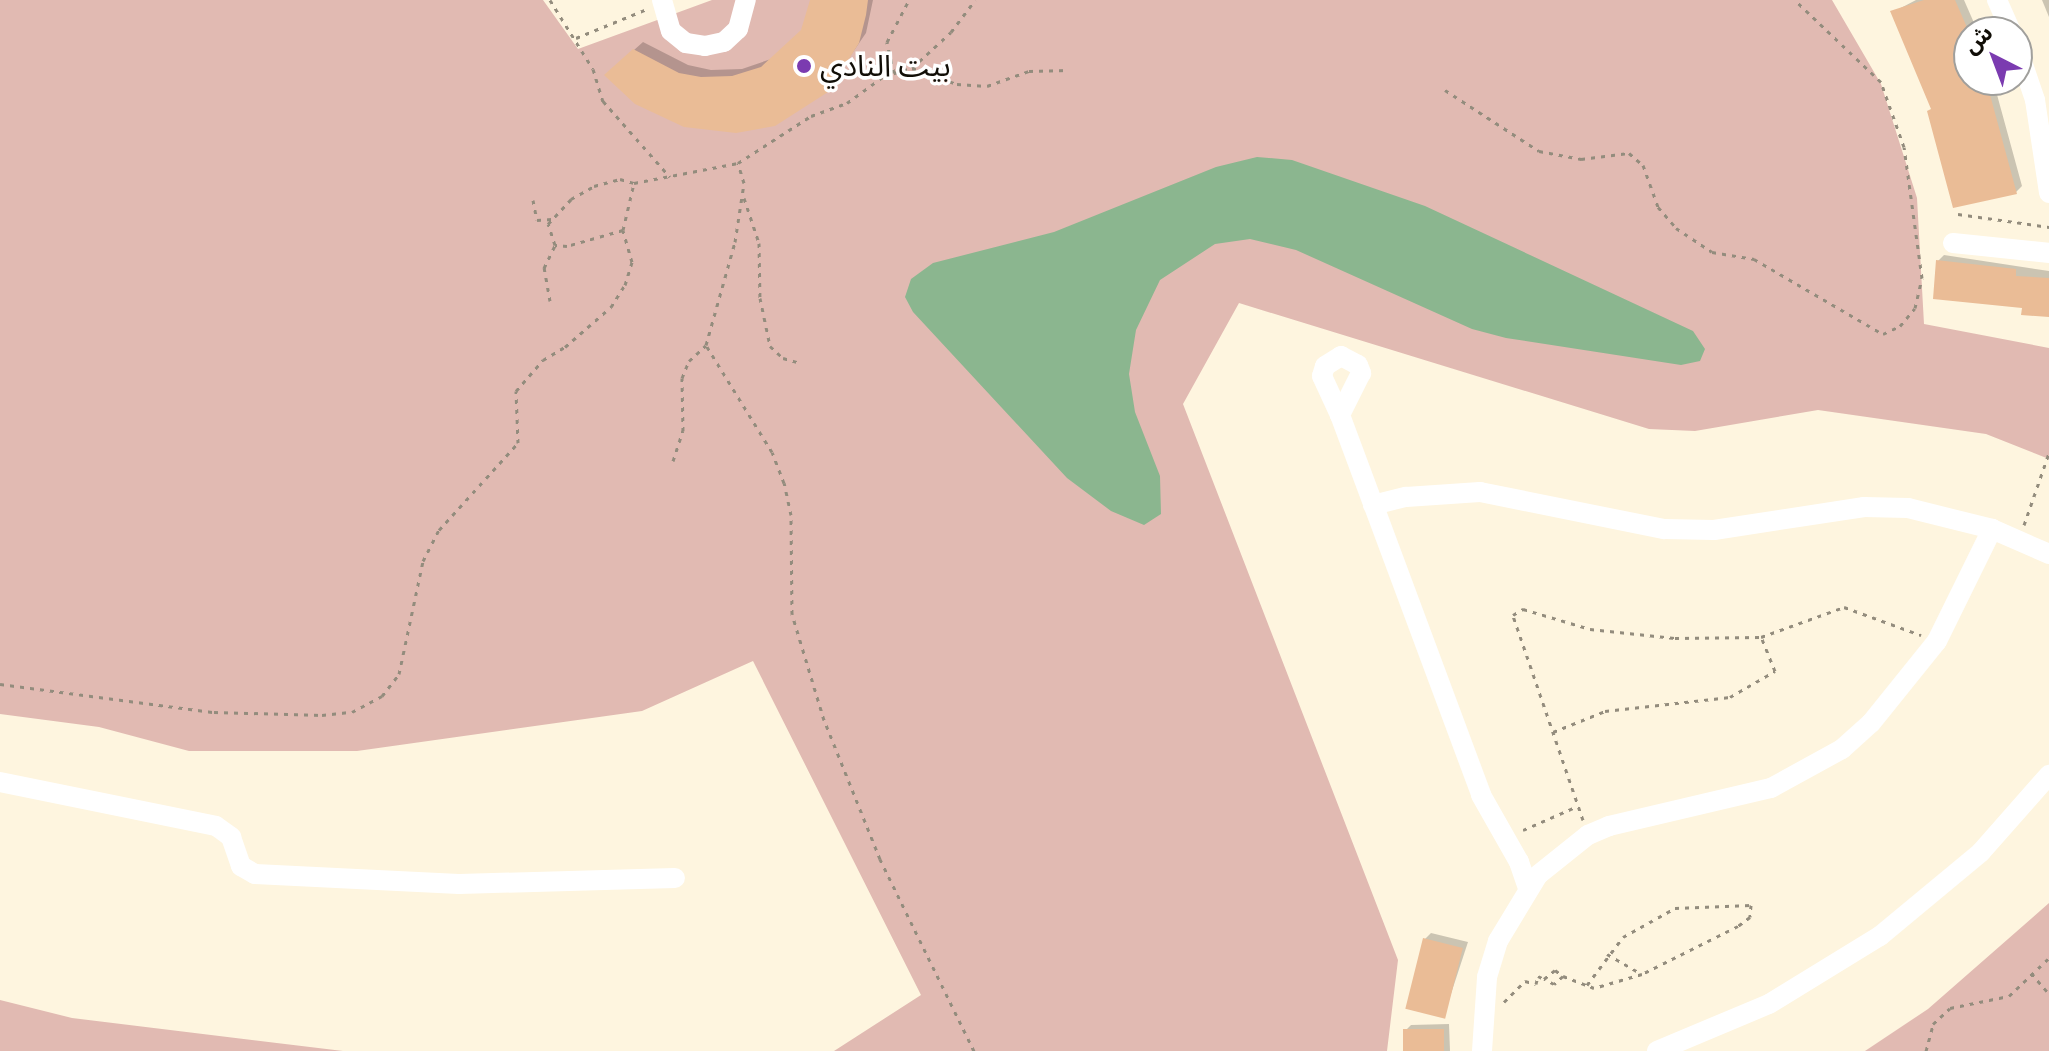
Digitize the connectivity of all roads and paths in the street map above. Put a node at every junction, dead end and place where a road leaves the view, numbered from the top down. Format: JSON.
{"nodes":[{"id":1,"x":550,"y":0,"type":"edge"},
{"id":2,"x":746,"y":0,"type":"edge"},
{"id":3,"x":909,"y":0,"type":"edge"},
{"id":4,"x":975,"y":0,"type":"edge"},
{"id":5,"x":1795,"y":0,"type":"edge"},
{"id":6,"x":662,"y":2,"type":"edge"},
{"id":7,"x":576,"y":38,"type":"junction"},
{"id":8,"x":912,"y":68,"type":"junction"},
{"id":9,"x":1069,"y":70,"type":"dead end"},
{"id":10,"x":894,"y":73,"type":"junction"},
{"id":11,"x":1445,"y":90,"type":"dead end"},
{"id":12,"x":2033,"y":94,"type":"edge"},
{"id":13,"x":738,"y":163,"type":"junction"},
{"id":14,"x":670,"y":177,"type":"junction"},
{"id":15,"x":634,"y":183,"type":"junction"},
{"id":16,"x":2049,"y":193,"type":"edge"},
{"id":17,"x":743,"y":197,"type":"junction"},
{"id":18,"x":533,"y":200,"type":"dead end"},
{"id":19,"x":1958,"y":214,"type":"dead end"},
{"id":20,"x":552,"y":219,"type":"junction"},
{"id":21,"x":2049,"y":227,"type":"edge"},
{"id":22,"x":623,"y":230,"type":"junction"},
{"id":23,"x":1953,"y":243,"type":"dead end"},
{"id":24,"x":555,"y":245,"type":"junction"},
{"id":25,"x":2049,"y":253,"type":"edge"},
{"id":26,"x":550,"y":301,"type":"dead end"},
{"id":27,"x":706,"y":345,"type":"junction"},
{"id":28,"x":797,"y":362,"type":"dead end"},
{"id":29,"x":1340,"y":415,"type":"dead end"},
{"id":30,"x":2049,"y":453,"type":"edge"},
{"id":31,"x":673,"y":461,"type":"dead end"},
{"id":32,"x":1373,"y":505,"type":"junction"},
{"id":33,"x":1992,"y":529,"type":"junction"},
{"id":34,"x":2019,"y":539,"type":"junction"},
{"id":35,"x":2049,"y":554,"type":"edge"},
{"id":36,"x":1761,"y":637,"type":"junction"},
{"id":37,"x":1937,"y":641,"type":"junction"},
{"id":38,"x":0,"y":684,"type":"edge"},
{"id":39,"x":1553,"y":732,"type":"junction"},
{"id":40,"x":2049,"y":775,"type":"edge"},
{"id":41,"x":0,"y":782,"type":"edge"},
{"id":42,"x":1578,"y":806,"type":"junction"},
{"id":43,"x":1588,"y":835,"type":"junction"},
{"id":44,"x":1509,"y":846,"type":"junction"},
{"id":45,"x":1548,"y":865,"type":"junction"},
{"id":46,"x":675,"y":878,"type":"dead end"},
{"id":47,"x":1528,"y":888,"type":"junction"},
{"id":48,"x":1607,"y":954,"type":"junction"},
{"id":49,"x":2049,"y":958,"type":"edge"},
{"id":50,"x":2031,"y":973,"type":"junction"},
{"id":51,"x":1642,"y":974,"type":"junction"},
{"id":52,"x":1563,"y":976,"type":"junction"},
{"id":53,"x":1544,"y":979,"type":"junction"},
{"id":54,"x":1587,"y":985,"type":"junction"},
{"id":55,"x":2049,"y":994,"type":"edge"},
{"id":56,"x":1482,"y":1020,"type":"junction"},
{"id":57,"x":974,"y":1051,"type":"edge"},
{"id":58,"x":1482,"y":1051,"type":"edge"},
{"id":59,"x":1657,"y":1051,"type":"edge"},
{"id":60,"x":1926,"y":1051,"type":"edge"}],
"edges":[{"from":1,"to":7,"type":"path"},
{"from":2,"to":6,"type":"street"},
{"from":3,"to":10,"type":"path"},
{"from":4,"to":8,"type":"path"},
{"from":5,"to":11,"type":"path"},
{"from":6,"to":7,"type":"path"},
{"from":7,"to":14,"type":"path"},
{"from":8,"to":9,"type":"path"},
{"from":8,"to":10,"type":"path"},
{"from":10,"to":13,"type":"path"},
{"from":12,"to":16,"type":"street"},
{"from":13,"to":14,"type":"path"},
{"from":13,"to":17,"type":"path"},
{"from":14,"to":15,"type":"path"},
{"from":15,"to":20,"type":"path"},
{"from":15,"to":22,"type":"path"},
{"from":17,"to":27,"type":"path"},
{"from":17,"to":28,"type":"path"},
{"from":18,"to":20,"type":"path"},
{"from":19,"to":21,"type":"path"},
{"from":20,"to":24,"type":"path"},
{"from":22,"to":24,"type":"path"},
{"from":22,"to":38,"type":"path"},
{"from":23,"to":25,"type":"street"},
{"from":24,"to":26,"type":"path"},
{"from":27,"to":31,"type":"path"},
{"from":27,"to":57,"type":"path"},
{"from":29,"to":32,"type":"street"},
{"from":30,"to":34,"type":"path"},
{"from":32,"to":33,"type":"street"},
{"from":32,"to":44,"type":"street"},
{"from":33,"to":34,"type":"street"},
{"from":33,"to":37,"type":"street"},
{"from":34,"to":35,"type":"street"},
{"from":36,"to":37,"type":"path"},
{"from":36,"to":39,"type":"path"},
{"from":36,"to":39,"type":"path"},
{"from":37,"to":43,"type":"street"},
{"from":39,"to":42,"type":"path"},
{"from":40,"to":59,"type":"street"},
{"from":41,"to":46,"type":"street"},
{"from":42,"to":43,"type":"path"},
{"from":42,"to":44,"type":"path"},
{"from":43,"to":45,"type":"street"},
{"from":44,"to":45,"type":"street"},
{"from":44,"to":47,"type":"street"},
{"from":45,"to":47,"type":"street"},
{"from":47,"to":56,"type":"street"},
{"from":48,"to":51,"type":"path"},
{"from":48,"to":51,"type":"path"},
{"from":48,"to":54,"type":"path"},
{"from":49,"to":50,"type":"path"},
{"from":50,"to":55,"type":"path"},
{"from":50,"to":60,"type":"path"},
{"from":51,"to":54,"type":"path"},
{"from":52,"to":53,"type":"path"},
{"from":52,"to":53,"type":"path"},
{"from":52,"to":54,"type":"path"},
{"from":53,"to":56,"type":"path"},
{"from":56,"to":58,"type":"street"}]}
